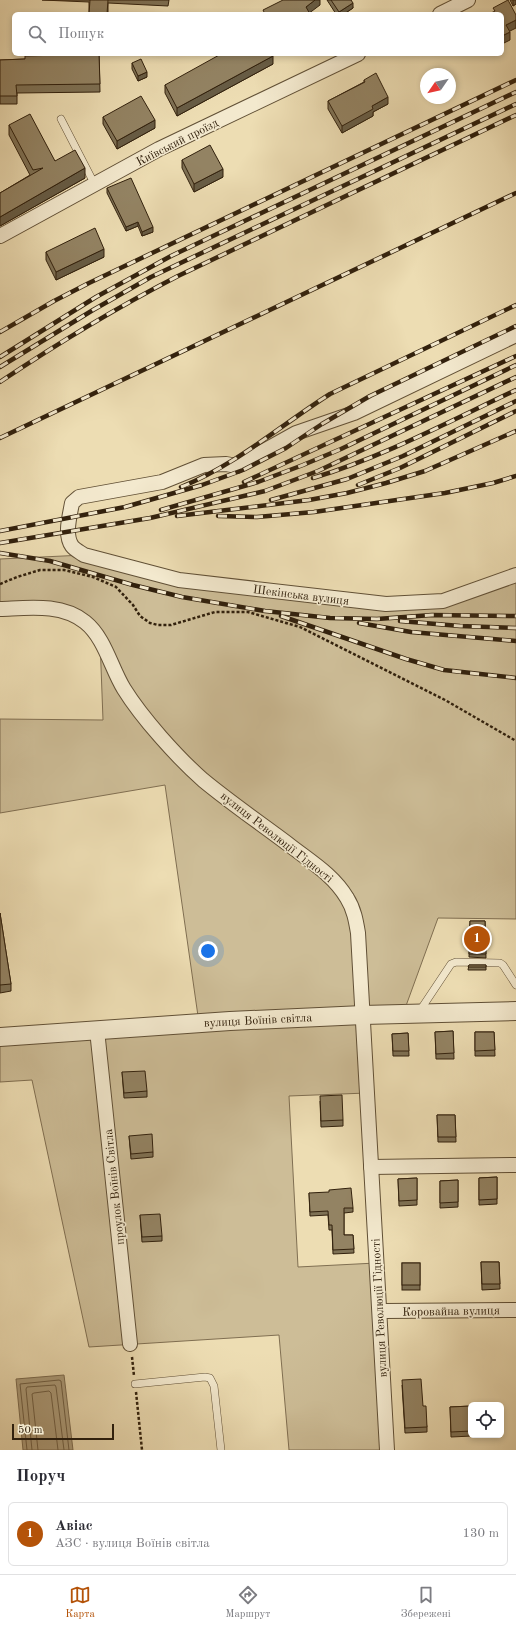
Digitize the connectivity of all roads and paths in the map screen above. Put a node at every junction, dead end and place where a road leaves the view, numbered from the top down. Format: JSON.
{"nodes":[{"id":1,"x":468,"y":0,"type":"edge"},
{"id":2,"x":444,"y":12,"type":"edge"},
{"id":3,"x":354,"y":56,"type":"edge"},
{"id":4,"x":61,"y":119,"type":"dead end"},
{"id":5,"x":95,"y":184,"type":"junction"},
{"id":6,"x":0,"y":236,"type":"edge"},
{"id":7,"x":516,"y":335,"type":"edge"},
{"id":8,"x":516,"y":575,"type":"edge"},
{"id":9,"x":0,"y":584,"type":"edge"},
{"id":10,"x":0,"y":609,"type":"edge"},
{"id":11,"x":516,"y":741,"type":"edge"},
{"id":12,"x":516,"y":984,"type":"edge"},
{"id":13,"x":516,"y":1011,"type":"edge"},
{"id":14,"x":418,"y":1014,"type":"junction"},
{"id":15,"x":363,"y":1015,"type":"junction"},
{"id":16,"x":97,"y":1030,"type":"junction"},
{"id":17,"x":0,"y":1037,"type":"edge"},
{"id":18,"x":516,"y":1165,"type":"edge"},
{"id":19,"x":371,"y":1167,"type":"junction"},
{"id":20,"x":516,"y":1310,"type":"edge"},
{"id":21,"x":385,"y":1312,"type":"dead end"},
{"id":22,"x":130,"y":1344,"type":"joint"},
{"id":23,"x":135,"y":1384,"type":"junction"},
{"id":24,"x":142,"y":1450,"type":"edge"},
{"id":25,"x":221,"y":1450,"type":"edge"},
{"id":26,"x":387,"y":1450,"type":"edge"}],
"edges":[{"from":1,"to":2,"type":"street"},
{"from":3,"to":5,"type":"street","name":"Київський проїзд"},
{"from":4,"to":5,"type":"lane"},
{"from":5,"to":6,"type":"street","name":"Київський проїзд"},
{"from":7,"to":8,"type":"street","name":"Шекінська вулиця"},
{"from":9,"to":11,"type":"path"},
{"from":10,"to":15,"type":"street","name":"вулиця Революції Гідності"},
{"from":12,"to":14,"type":"lane"},
{"from":13,"to":14,"type":"street","name":"вулиця Воїнів світла"},
{"from":14,"to":15,"type":"street","name":"вулиця Воїнів світла"},
{"from":15,"to":16,"type":"street","name":"вулиця Воїнів світла"},
{"from":15,"to":19,"type":"street","name":"вулиця Революції Гідності"},
{"from":16,"to":17,"type":"street","name":"вулиця Воїнів світла"},
{"from":16,"to":22,"type":"street","name":"проулок Воїнів Світла"},
{"from":18,"to":19,"type":"street"},
{"from":19,"to":26,"type":"street","name":"вулиця Революції Гідності"},
{"from":20,"to":21,"type":"street","name":"Коровайна вулиця"},
{"from":22,"to":23,"type":"path"},
{"from":23,"to":24,"type":"path"},
{"from":23,"to":25,"type":"lane"}]}
